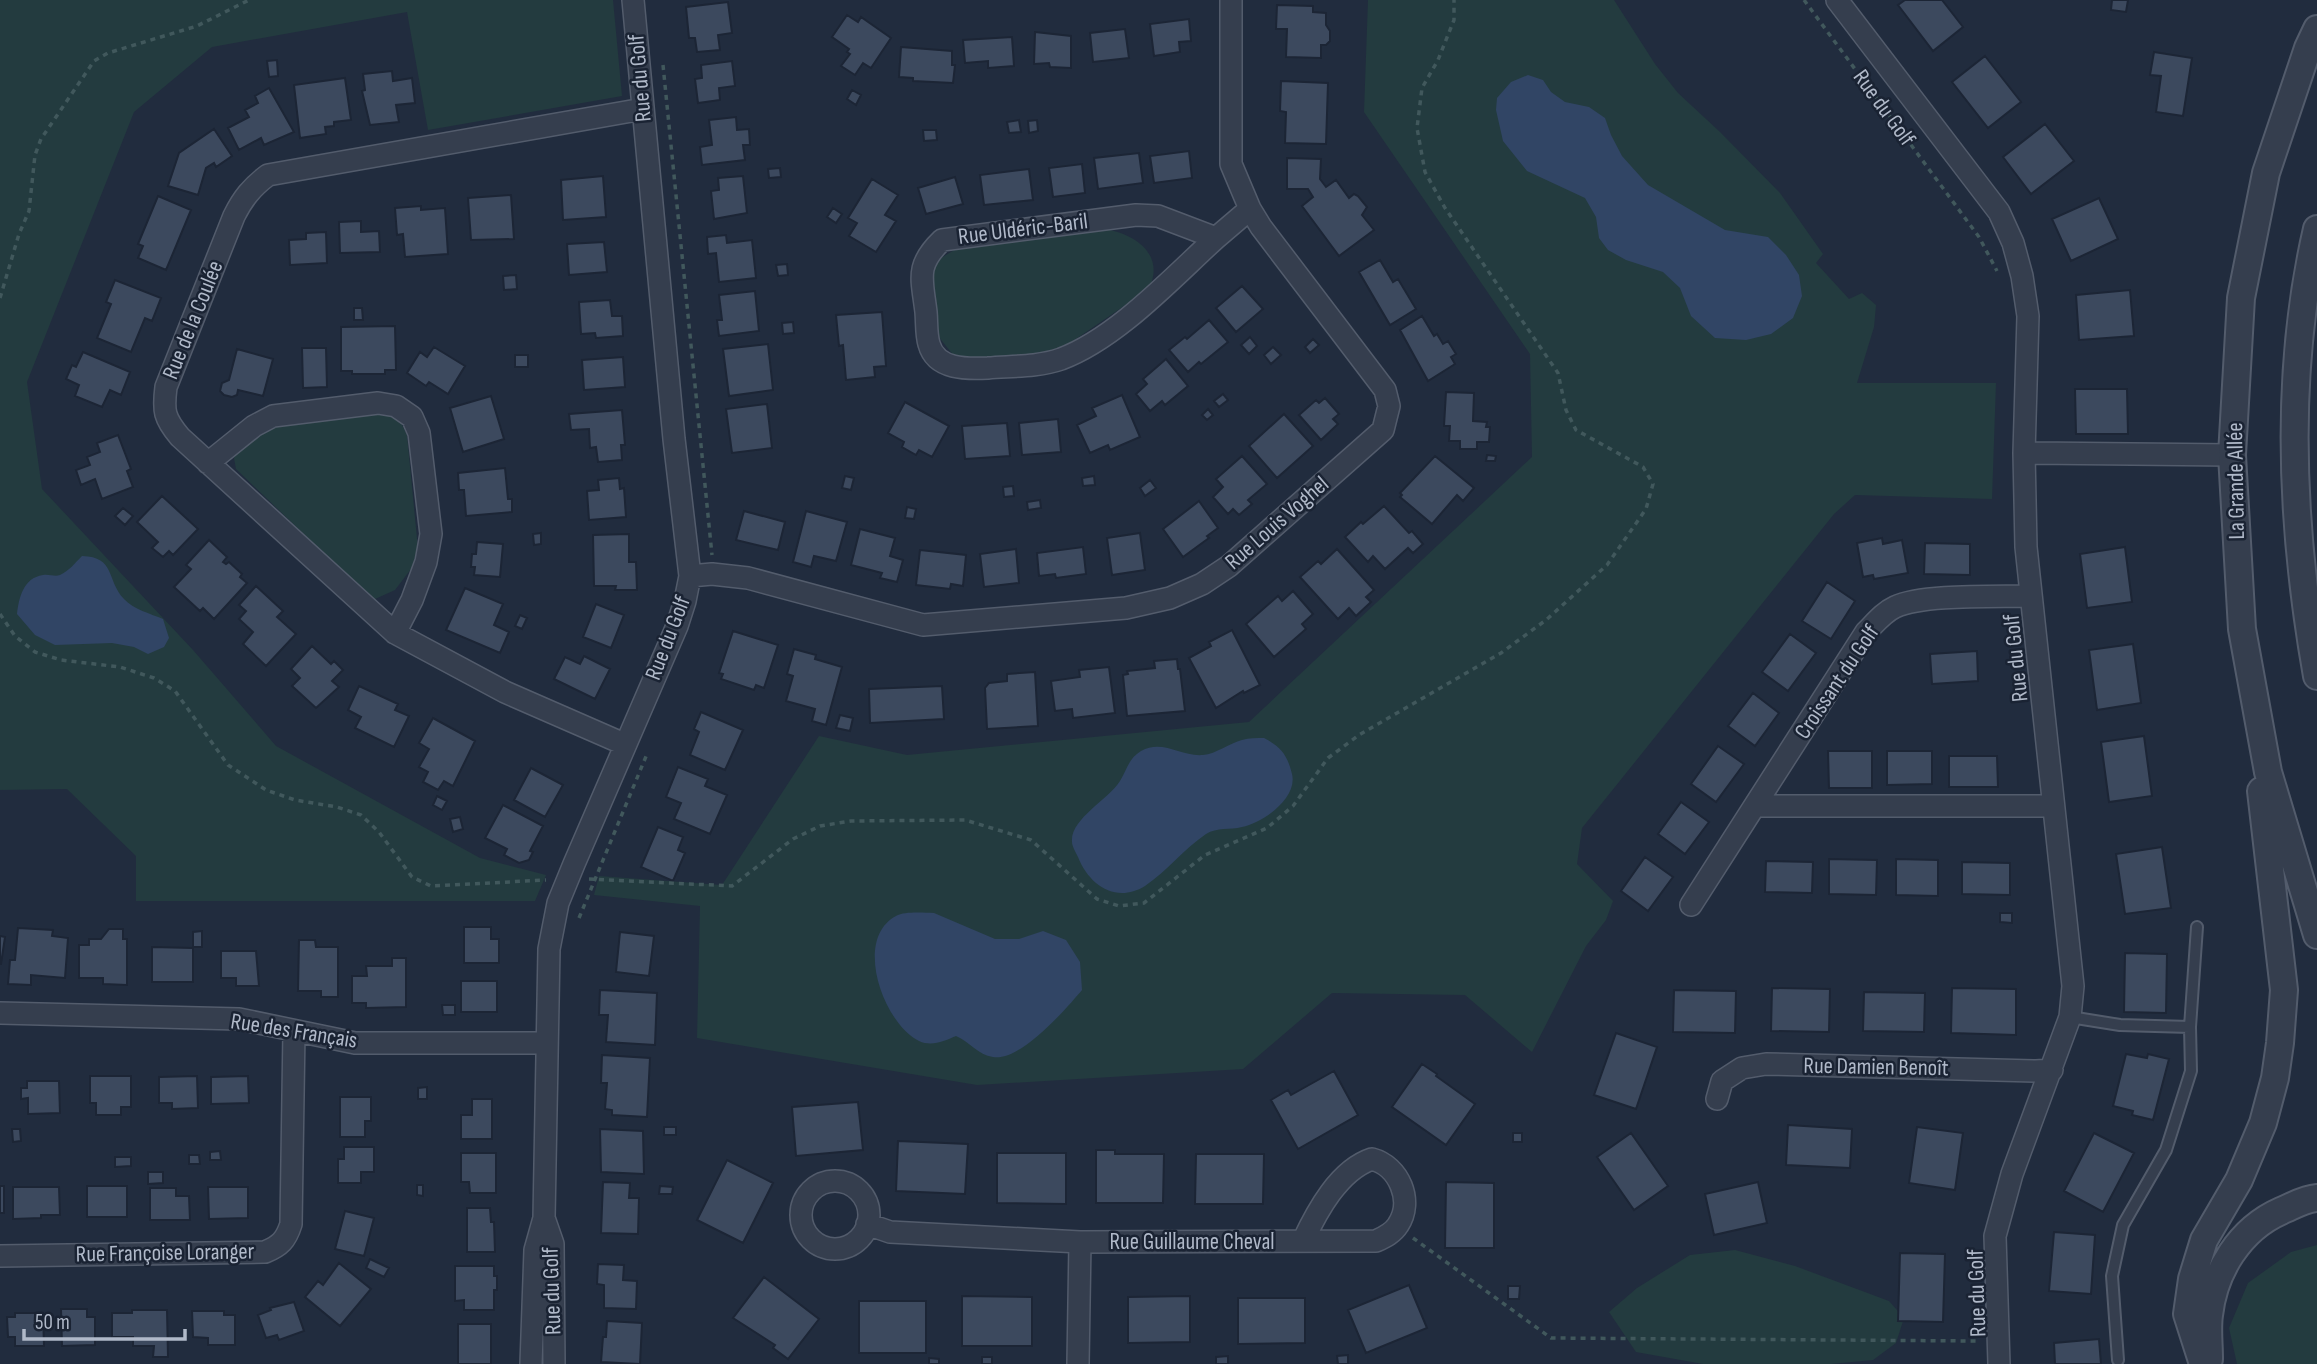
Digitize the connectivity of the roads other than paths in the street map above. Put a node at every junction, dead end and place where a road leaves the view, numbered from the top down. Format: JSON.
{"nodes":[{"id":1,"x":633,"y":0,"type":"edge"},
{"id":2,"x":1231,"y":0,"type":"edge"},
{"id":3,"x":1836,"y":0,"type":"edge"},
{"id":4,"x":2317,"y":29,"type":"edge"},
{"id":5,"x":643,"y":109,"type":"junction"},
{"id":6,"x":1250,"y":209,"type":"junction"},
{"id":7,"x":2317,"y":229,"type":"edge"},
{"id":8,"x":1216,"y":238,"type":"junction"},
{"id":9,"x":2024,"y":453,"type":"junction"},
{"id":10,"x":2232,"y":455,"type":"junction"},
{"id":11,"x":208,"y":463,"type":"junction"},
{"id":12,"x":690,"y":576,"type":"junction"},
{"id":13,"x":2303,"y":577,"type":"junction"},
{"id":14,"x":2031,"y":596,"type":"junction"},
{"id":15,"x":2317,"y":622,"type":"edge"},
{"id":16,"x":2242,"y":629,"type":"junction"},
{"id":17,"x":395,"y":633,"type":"junction"},
{"id":18,"x":2317,"y":676,"type":"edge"},
{"id":19,"x":624,"y":744,"type":"junction"},
{"id":20,"x":1755,"y":806,"type":"junction"},
{"id":21,"x":2053,"y":806,"type":"junction"},
{"id":22,"x":1691,"y":905,"type":"dead end"},
{"id":23,"x":2197,"y":927,"type":"dead end"},
{"id":24,"x":2317,"y":935,"type":"edge"},
{"id":25,"x":0,"y":1013,"type":"edge"},
{"id":26,"x":2070,"y":1017,"type":"junction"},
{"id":27,"x":2190,"y":1027,"type":"junction"},
{"id":28,"x":294,"y":1031,"type":"junction"},
{"id":29,"x":546,"y":1043,"type":"junction"},
{"id":30,"x":2052,"y":1070,"type":"junction"},
{"id":31,"x":1717,"y":1099,"type":"dead end"},
{"id":32,"x":2317,"y":1198,"type":"edge"},
{"id":33,"x":544,"y":1219,"type":"junction"},
{"id":34,"x":867,"y":1224,"type":"dead end"},
{"id":35,"x":1303,"y":1241,"type":"junction"},
{"id":36,"x":1080,"y":1242,"type":"junction"},
{"id":37,"x":0,"y":1256,"type":"edge"},
{"id":38,"x":2118,"y":1360,"type":"dead end"},
{"id":39,"x":531,"y":1364,"type":"edge"},
{"id":40,"x":554,"y":1364,"type":"edge"},
{"id":41,"x":1078,"y":1364,"type":"edge"},
{"id":42,"x":1999,"y":1364,"type":"edge"},
{"id":43,"x":2203,"y":1364,"type":"edge"},
{"id":44,"x":2209,"y":1364,"type":"edge"}],
"edges":[{"from":1,"to":5,"type":"street","name":"Rue du Golf"},
{"from":2,"to":6,"type":"street","name":"Rue Louis Voghel"},
{"from":3,"to":9,"type":"street","name":"Rue du Golf"},
{"from":4,"to":10,"type":"street","name":"La Grande Allée"},
{"from":5,"to":11,"type":"street","name":"Rue de la Coulée"},
{"from":5,"to":12,"type":"street","name":"Rue du Golf"},
{"from":6,"to":8,"type":"street","name":"Rue Uldéric-Baril"},
{"from":6,"to":12,"type":"street","name":"Rue Louis Voghel"},
{"from":7,"to":13,"type":"street"},
{"from":8,"to":8,"type":"street","name":"Rue Uldéric-Baril"},
{"from":9,"to":10,"type":"street"},
{"from":9,"to":14,"type":"street","name":"Rue du Golf"},
{"from":10,"to":16,"type":"street","name":"La Grande Allée"},
{"from":11,"to":17,"type":"street","name":"Rue de la Coulée"},
{"from":11,"to":17,"type":"street"},
{"from":12,"to":19,"type":"street","name":"Rue du Golf"},
{"from":13,"to":15,"type":"street"},
{"from":13,"to":18,"type":"street"},
{"from":14,"to":20,"type":"street","name":"Croissant du Golf"},
{"from":14,"to":21,"type":"street","name":"Rue du Golf"},
{"from":16,"to":24,"type":"street","name":"La Grande Allée"},
{"from":16,"to":43,"type":"street"},
{"from":17,"to":19,"type":"street","name":"Rue de la Coulée"},
{"from":19,"to":29,"type":"street","name":"Rue du Golf"},
{"from":20,"to":21,"type":"street"},
{"from":20,"to":22,"type":"street","name":"Croissant du Golf"},
{"from":21,"to":26,"type":"street","name":"Rue du Golf"},
{"from":23,"to":27,"type":"lane"},
{"from":25,"to":28,"type":"street","name":"Rue des Français"},
{"from":26,"to":27,"type":"lane"},
{"from":26,"to":30,"type":"street","name":"Rue du Golf"},
{"from":27,"to":38,"type":"lane"},
{"from":28,"to":29,"type":"street","name":"Rue des Français"},
{"from":28,"to":37,"type":"street","name":"Rue Françoise Loranger"},
{"from":29,"to":33,"type":"street","name":"Rue du Golf"},
{"from":30,"to":31,"type":"street","name":"Rue Damien Benoît"},
{"from":30,"to":42,"type":"street","name":"Rue du Golf"},
{"from":32,"to":44,"type":"street"},
{"from":33,"to":39,"type":"street","name":"Rue du Golf"},
{"from":33,"to":40,"type":"street","name":"Rue du Golf"},
{"from":34,"to":36,"type":"street","name":"Rue Guillaume Cheval"},
{"from":35,"to":35,"type":"street","name":"Rue Guillaume Cheval"},
{"from":35,"to":36,"type":"street","name":"Rue Guillaume Cheval"},
{"from":36,"to":41,"type":"street","name":"Rue Guillaume Cheval"}]}
